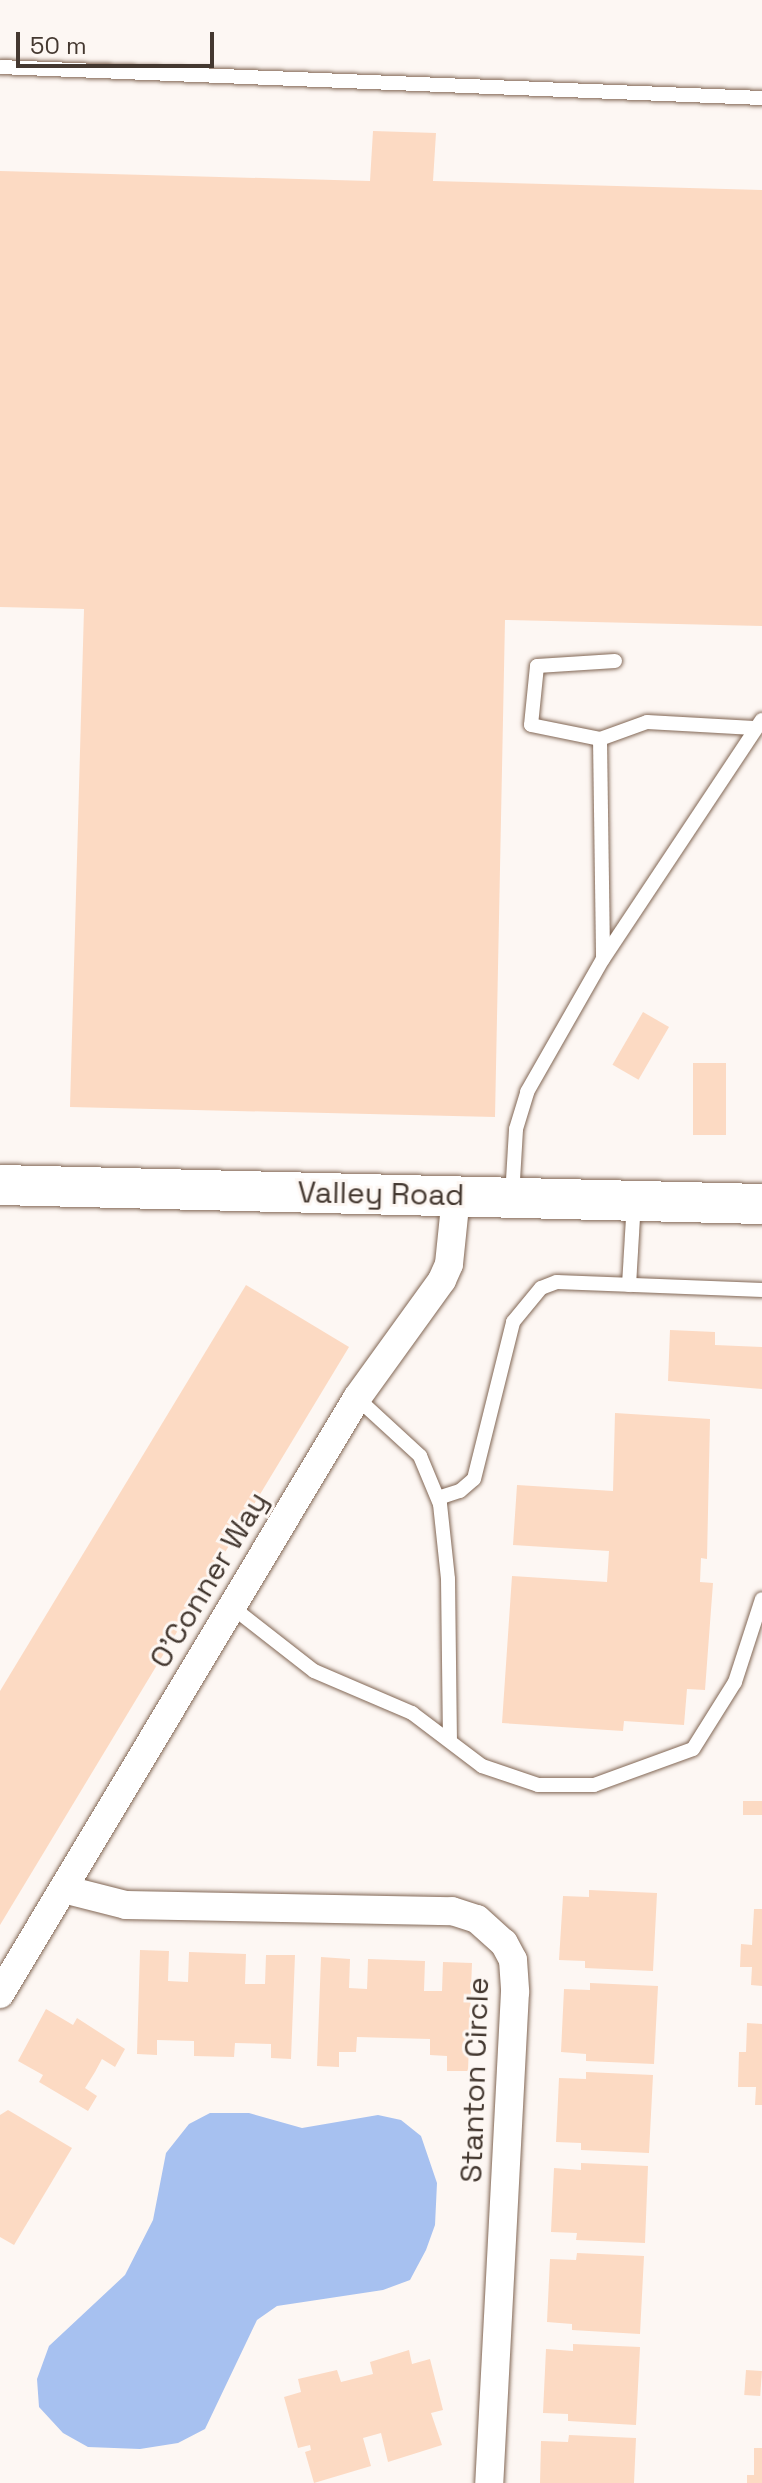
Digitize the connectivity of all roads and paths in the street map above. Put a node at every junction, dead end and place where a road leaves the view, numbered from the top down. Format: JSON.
{"nodes":[{"id":1,"x":0,"y":67,"type":"edge"},
{"id":2,"x":762,"y":98,"type":"edge"},
{"id":3,"x":615,"y":661,"type":"dead end"},
{"id":4,"x":758,"y":724,"type":"edge"},
{"id":5,"x":600,"y":739,"type":"junction"},
{"id":6,"x":603,"y":959,"type":"junction"},
{"id":7,"x":0,"y":1185,"type":"edge"},
{"id":8,"x":456,"y":1196,"type":"junction"},
{"id":9,"x":512,"y":1197,"type":"junction"},
{"id":10,"x":634,"y":1201,"type":"junction"},
{"id":11,"x":762,"y":1204,"type":"edge"},
{"id":12,"x":629,"y":1285,"type":"junction"},
{"id":13,"x":762,"y":1290,"type":"edge"},
{"id":14,"x":357,"y":1398,"type":"junction"},
{"id":15,"x":438,"y":1498,"type":"junction"},
{"id":16,"x":762,"y":1605,"type":"edge"},
{"id":17,"x":232,"y":1607,"type":"junction"},
{"id":18,"x":450,"y":1738,"type":"junction"},
{"id":19,"x":63,"y":1889,"type":"junction"},
{"id":20,"x":0,"y":1994,"type":"edge"},
{"id":21,"x":489,"y":2483,"type":"edge"}],
"edges":[{"from":1,"to":2,"type":"lane"},
{"from":3,"to":5,"type":"lane"},
{"from":4,"to":5,"type":"lane"},
{"from":4,"to":6,"type":"lane"},
{"from":5,"to":6,"type":"lane"},
{"from":6,"to":9,"type":"lane"},
{"from":7,"to":8,"type":"main road","name":"Valley Road"},
{"from":8,"to":9,"type":"main road","name":"Valley Road"},
{"from":8,"to":14,"type":"street","name":"O'Conner Way"},
{"from":9,"to":10,"type":"main road","name":"Valley Road"},
{"from":10,"to":11,"type":"main road","name":"Valley Road"},
{"from":10,"to":12,"type":"lane"},
{"from":12,"to":13,"type":"lane"},
{"from":12,"to":15,"type":"lane"},
{"from":14,"to":15,"type":"lane"},
{"from":14,"to":17,"type":"street","name":"O'Conner Way"},
{"from":15,"to":18,"type":"lane"},
{"from":16,"to":18,"type":"lane"},
{"from":17,"to":18,"type":"lane"},
{"from":17,"to":19,"type":"street","name":"O'Conner Way"},
{"from":19,"to":20,"type":"street","name":"O'Conner Way"},
{"from":19,"to":21,"type":"street","name":"Stanton Circle"}]}
